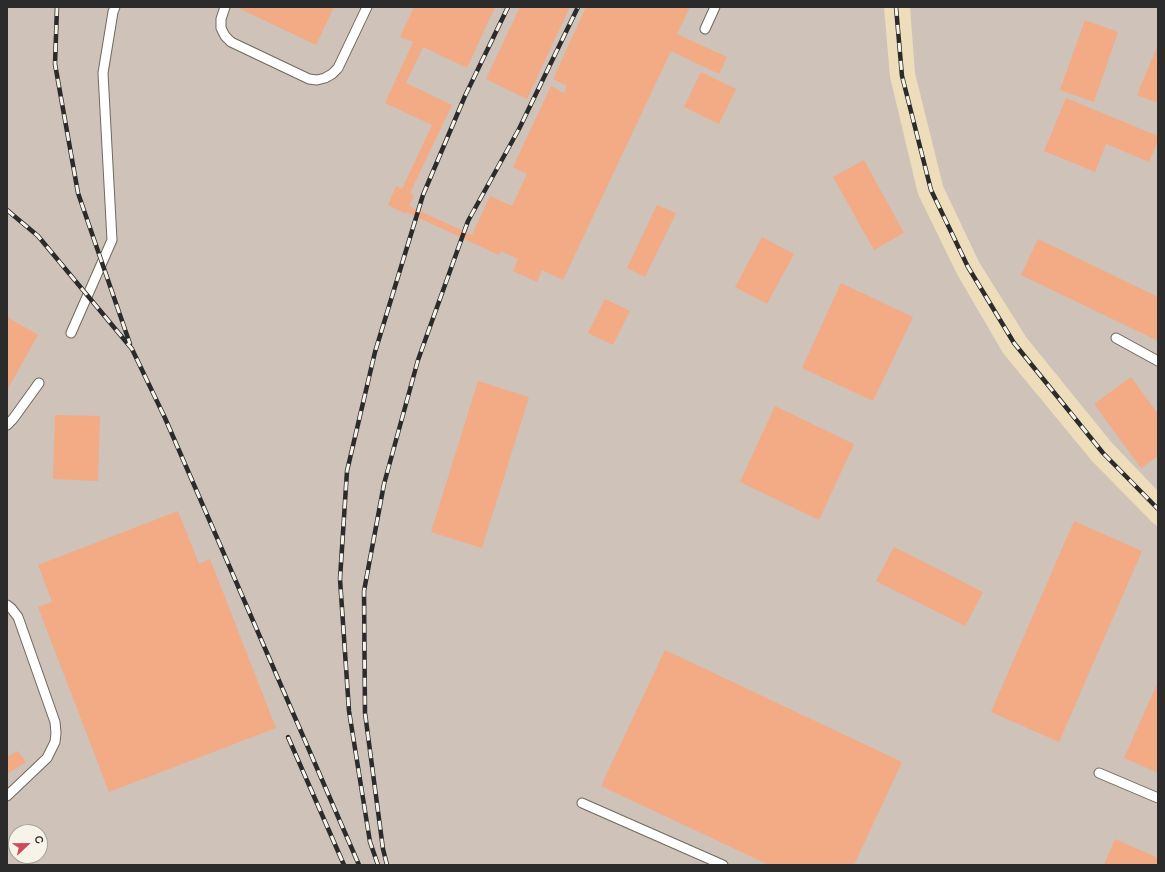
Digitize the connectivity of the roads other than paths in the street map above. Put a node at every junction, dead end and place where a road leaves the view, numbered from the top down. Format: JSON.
{"nodes":[{"id":1,"x":116,"y":7,"type":"edge"},
{"id":2,"x":225,"y":7,"type":"edge"},
{"id":3,"x":367,"y":7,"type":"edge"},
{"id":4,"x":716,"y":7,"type":"edge"},
{"id":5,"x":705,"y":29,"type":"dead end"},
{"id":6,"x":71,"y":333,"type":"dead end"},
{"id":7,"x":1116,"y":338,"type":"dead end"},
{"id":8,"x":1158,"y":361,"type":"edge"},
{"id":9,"x":39,"y":383,"type":"dead end"},
{"id":10,"x":7,"y":426,"type":"edge"},
{"id":11,"x":7,"y":605,"type":"edge"},
{"id":12,"x":1099,"y":773,"type":"dead end"},
{"id":13,"x":7,"y":796,"type":"edge"},
{"id":14,"x":1158,"y":798,"type":"edge"},
{"id":15,"x":582,"y":803,"type":"dead end"},
{"id":16,"x":723,"y":865,"type":"edge"}],
"edges":[{"from":1,"to":6,"type":"lane"},
{"from":2,"to":3,"type":"lane"},
{"from":4,"to":5,"type":"lane"},
{"from":7,"to":8,"type":"lane"},
{"from":9,"to":10,"type":"lane"},
{"from":11,"to":13,"type":"lane"},
{"from":12,"to":14,"type":"lane"},
{"from":15,"to":16,"type":"lane"}]}
